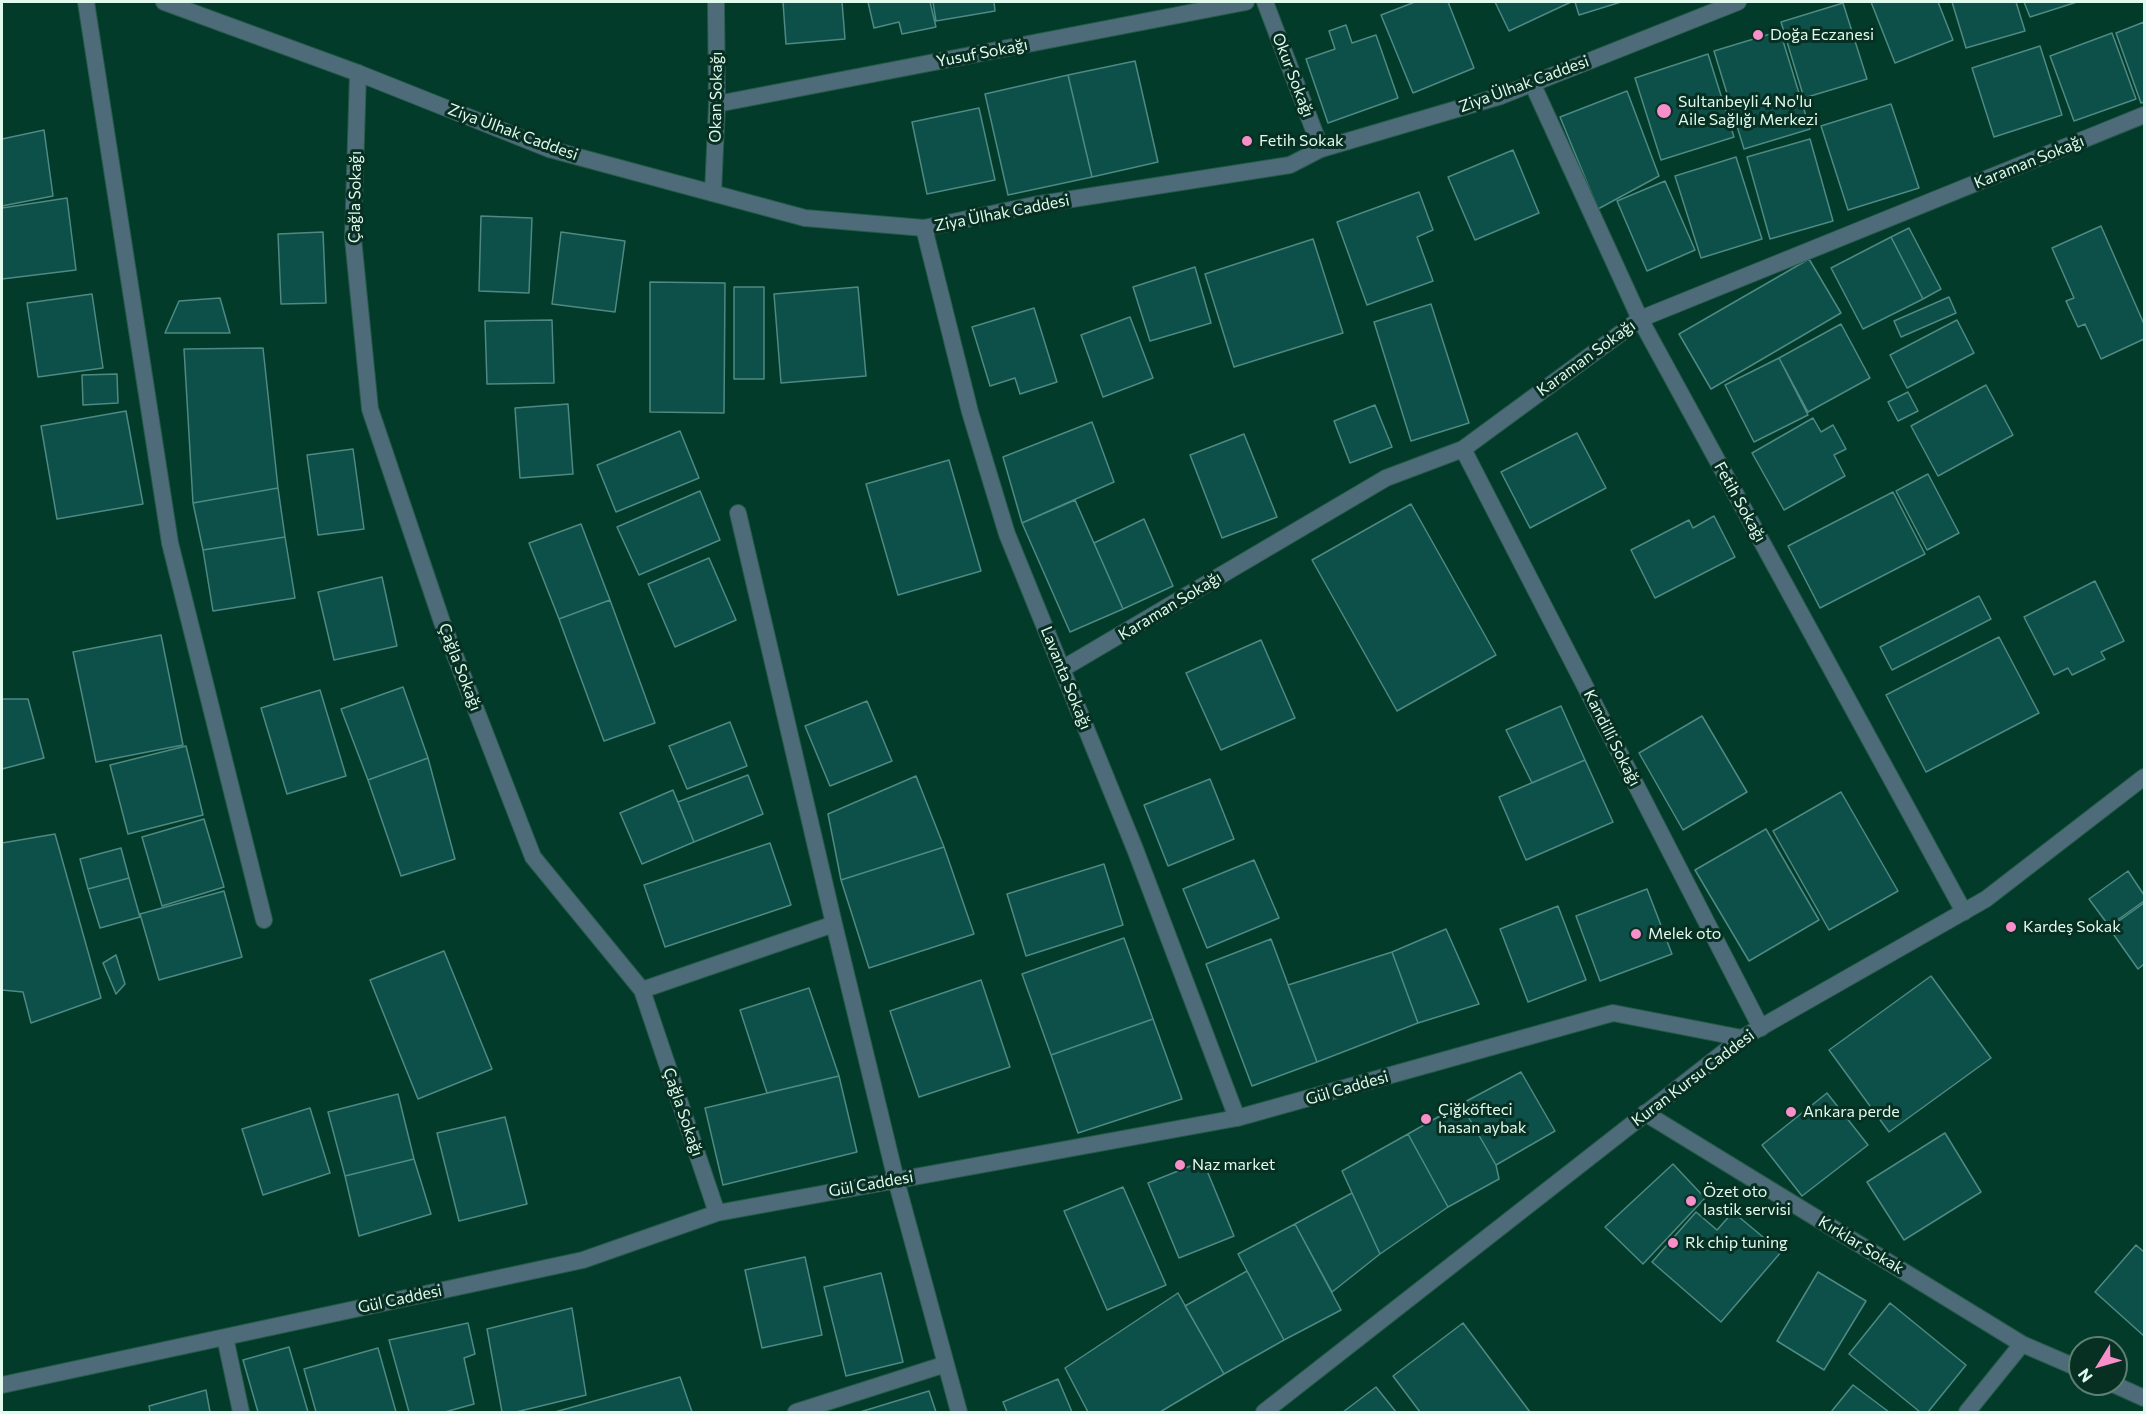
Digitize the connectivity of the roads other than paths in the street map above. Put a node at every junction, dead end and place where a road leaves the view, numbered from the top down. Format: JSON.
{"nodes":[{"id":1,"x":86,"y":2,"type":"edge"},
{"id":2,"x":170,"y":2,"type":"edge"},
{"id":3,"x":716,"y":2,"type":"edge"},
{"id":4,"x":1246,"y":2,"type":"edge"},
{"id":5,"x":1265,"y":2,"type":"edge"},
{"id":6,"x":1738,"y":2,"type":"edge"},
{"id":7,"x":358,"y":73,"type":"junction"},
{"id":8,"x":1532,"y":83,"type":"junction"},
{"id":9,"x":717,"y":105,"type":"junction"},
{"id":10,"x":2145,"y":115,"type":"edge"},
{"id":11,"x":1321,"y":149,"type":"junction"},
{"id":12,"x":713,"y":193,"type":"junction"},
{"id":13,"x":924,"y":228,"type":"junction"},
{"id":14,"x":1640,"y":319,"type":"junction"},
{"id":15,"x":1463,"y":448,"type":"junction"},
{"id":16,"x":738,"y":513,"type":"dead end"},
{"id":17,"x":1062,"y":669,"type":"junction"},
{"id":18,"x":2145,"y":777,"type":"edge"},
{"id":19,"x":1964,"y":912,"type":"junction"},
{"id":20,"x":264,"y":920,"type":"dead end"},
{"id":21,"x":834,"y":924,"type":"junction"},
{"id":22,"x":642,"y":990,"type":"junction"},
{"id":23,"x":1761,"y":1028,"type":"junction"},
{"id":24,"x":1742,"y":1038,"type":"junction"},
{"id":25,"x":1645,"y":1113,"type":"junction"},
{"id":26,"x":1237,"y":1118,"type":"junction"},
{"id":27,"x":896,"y":1180,"type":"junction"},
{"id":28,"x":717,"y":1213,"type":"junction"},
{"id":29,"x":225,"y":1336,"type":"junction"},
{"id":30,"x":2022,"y":1344,"type":"junction"},
{"id":31,"x":946,"y":1364,"type":"junction"},
{"id":32,"x":2068,"y":1364,"type":"edge"},
{"id":33,"x":2,"y":1384,"type":"edge"},
{"id":34,"x":2128,"y":1391,"type":"edge"},
{"id":35,"x":2145,"y":1398,"type":"edge"},
{"id":36,"x":241,"y":1413,"type":"edge"},
{"id":37,"x":796,"y":1413,"type":"edge"},
{"id":38,"x":959,"y":1413,"type":"edge"},
{"id":39,"x":1264,"y":1413,"type":"edge"},
{"id":40,"x":1966,"y":1413,"type":"edge"}],
"edges":[{"from":1,"to":20,"type":"street"},
{"from":2,"to":7,"type":"street","name":"Ziya Ülhak Caddesi"},
{"from":3,"to":9,"type":"street","name":"Okan Sokağı"},
{"from":4,"to":9,"type":"street","name":"Yusuf Sokağı"},
{"from":5,"to":11,"type":"street","name":"Okur Sokağı"},
{"from":6,"to":8,"type":"street","name":"Ziya Ülhak Caddesi"},
{"from":7,"to":12,"type":"street","name":"Ziya Ülhak Caddesi"},
{"from":7,"to":22,"type":"street","name":"Çağla Sokağı"},
{"from":8,"to":11,"type":"street","name":"Ziya Ülhak Caddesi"},
{"from":8,"to":14,"type":"street","name":"Fetih Sokağı"},
{"from":9,"to":12,"type":"street","name":"Okan Sokağı"},
{"from":10,"to":14,"type":"street","name":"Karaman Sokağı"},
{"from":11,"to":13,"type":"street","name":"Ziya Ülhak Caddesi"},
{"from":12,"to":13,"type":"street","name":"Ziya Ülhak Caddesi"},
{"from":13,"to":17,"type":"street","name":"Lavanta Sokağı"},
{"from":14,"to":15,"type":"street","name":"Karaman Sokağı"},
{"from":14,"to":19,"type":"street","name":"Fetih Sokağı"},
{"from":15,"to":17,"type":"street","name":"Karaman Sokağı"},
{"from":15,"to":23,"type":"street","name":"Kandilli Sokağı"},
{"from":16,"to":21,"type":"street"},
{"from":17,"to":26,"type":"street","name":"Lavanta Sokağı"},
{"from":18,"to":19,"type":"street","name":"Kuran Kursu Caddesi"},
{"from":19,"to":23,"type":"street","name":"Kuran Kursu Caddesi"},
{"from":21,"to":22,"type":"street"},
{"from":21,"to":27,"type":"street"},
{"from":22,"to":28,"type":"street","name":"Çağla Sokağı"},
{"from":23,"to":24,"type":"street","name":"Kuran Kursu Caddesi"},
{"from":24,"to":25,"type":"street","name":"Kuran Kursu Caddesi"},
{"from":24,"to":26,"type":"street","name":"Gül Caddesi"},
{"from":25,"to":30,"type":"street","name":"Kırklar Sokak"},
{"from":25,"to":39,"type":"street","name":"Kuran Kursu Caddesi"},
{"from":26,"to":27,"type":"street","name":"Gül Caddesi"},
{"from":27,"to":28,"type":"street","name":"Gül Caddesi"},
{"from":27,"to":31,"type":"street"},
{"from":28,"to":29,"type":"street","name":"Gül Caddesi"},
{"from":29,"to":33,"type":"street","name":"Gül Caddesi"},
{"from":29,"to":36,"type":"street"},
{"from":30,"to":32,"type":"street","name":"Kırklar Sokak"},
{"from":30,"to":40,"type":"street"},
{"from":31,"to":37,"type":"street"},
{"from":31,"to":38,"type":"street"},
{"from":34,"to":35,"type":"street"}]}
